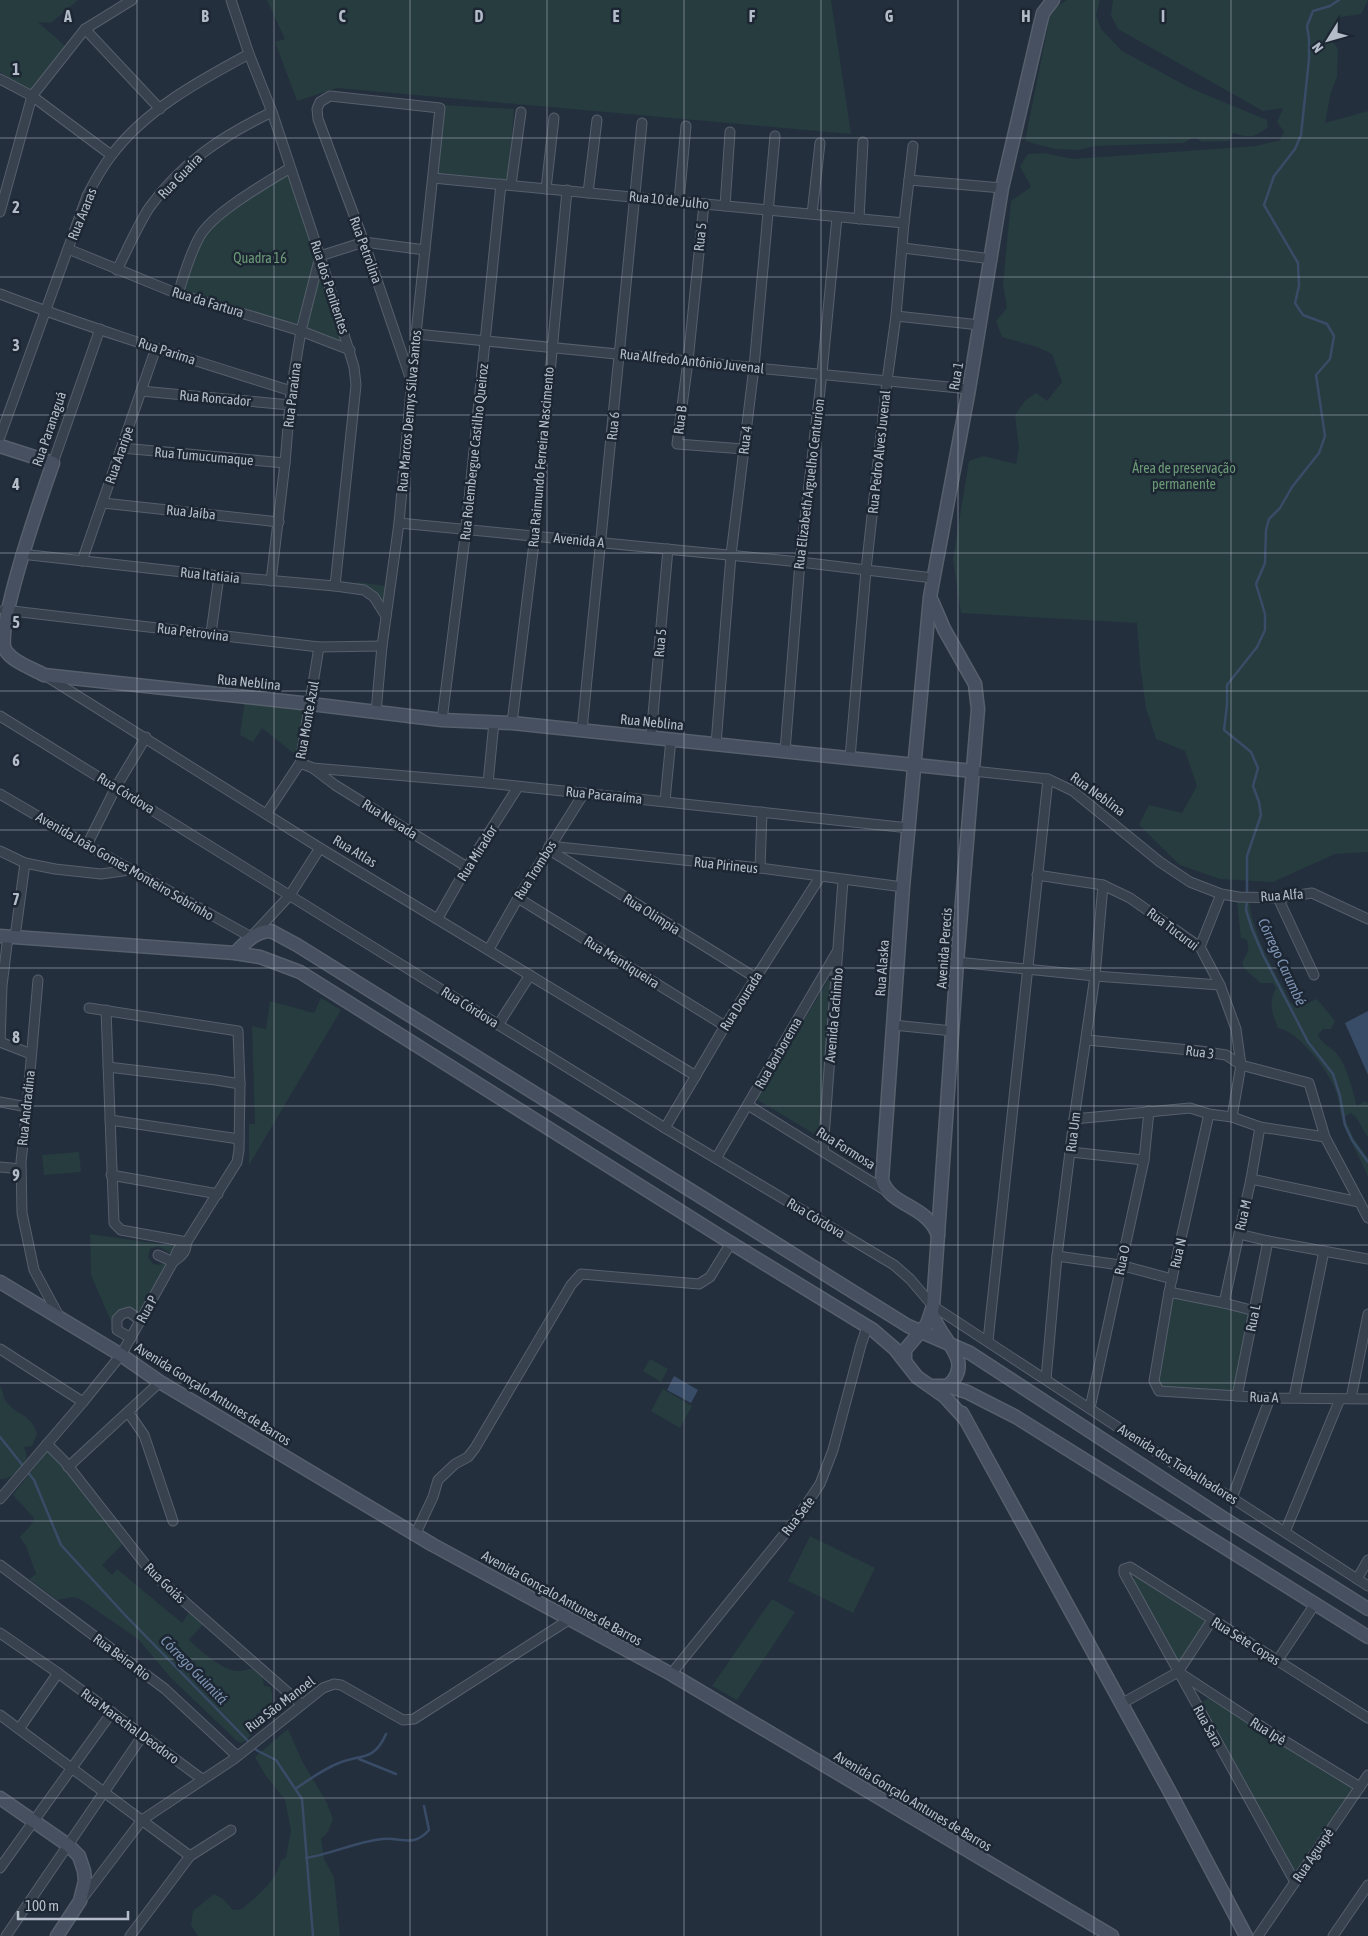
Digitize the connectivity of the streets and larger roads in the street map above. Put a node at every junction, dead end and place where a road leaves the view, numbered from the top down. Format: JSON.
{"nodes":[{"id":1,"x":132,"y":0,"type":"edge"},
{"id":2,"x":231,"y":0,"type":"edge"},
{"id":3,"x":1053,"y":0,"type":"edge"},
{"id":4,"x":85,"y":29,"type":"junction"},
{"id":5,"x":249,"y":54,"type":"junction"},
{"id":6,"x":0,"y":79,"type":"edge"},
{"id":7,"x":32,"y":96,"type":"junction"},
{"id":8,"x":160,"y":108,"type":"junction"},
{"id":9,"x":272,"y":112,"type":"junction"},
{"id":10,"x":521,"y":112,"type":"dead end"},
{"id":11,"x":554,"y":118,"type":"dead end"},
{"id":12,"x":318,"y":119,"type":"joint"},
{"id":13,"x":597,"y":120,"type":"dead end"},
{"id":14,"x":642,"y":122,"type":"dead end"},
{"id":15,"x":686,"y":126,"type":"dead end"},
{"id":16,"x":730,"y":132,"type":"dead end"},
{"id":17,"x":775,"y":136,"type":"dead end"},
{"id":18,"x":863,"y":142,"type":"dead end"},
{"id":19,"x":820,"y":143,"type":"dead end"},
{"id":20,"x":913,"y":146,"type":"dead end"},
{"id":21,"x":111,"y":155,"type":"junction"},
{"id":22,"x":290,"y":168,"type":"junction"},
{"id":23,"x":434,"y":178,"type":"junction"},
{"id":24,"x":909,"y":180,"type":"junction"},
{"id":25,"x":500,"y":184,"type":"junction"},
{"id":26,"x":511,"y":185,"type":"junction"},
{"id":27,"x":4,"y":186,"type":"edge"},
{"id":28,"x":1002,"y":188,"type":"junction"},
{"id":29,"x":546,"y":189,"type":"junction"},
{"id":30,"x":567,"y":190,"type":"junction"},
{"id":31,"x":588,"y":192,"type":"junction"},
{"id":32,"x":634,"y":197,"type":"junction"},
{"id":33,"x":680,"y":201,"type":"junction"},
{"id":34,"x":704,"y":204,"type":"junction"},
{"id":35,"x":725,"y":206,"type":"junction"},
{"id":36,"x":768,"y":210,"type":"junction"},
{"id":37,"x":0,"y":212,"type":"edge"},
{"id":38,"x":812,"y":214,"type":"junction"},
{"id":39,"x":837,"y":217,"type":"junction"},
{"id":40,"x":859,"y":219,"type":"junction"},
{"id":41,"x":904,"y":223,"type":"junction"},
{"id":42,"x":364,"y":242,"type":"junction"},
{"id":43,"x":903,"y":248,"type":"junction"},
{"id":44,"x":68,"y":249,"type":"junction"},
{"id":45,"x":425,"y":250,"type":"junction"},
{"id":46,"x":320,"y":256,"type":"junction"},
{"id":47,"x":992,"y":259,"type":"junction"},
{"id":48,"x":117,"y":270,"type":"junction"},
{"id":49,"x":0,"y":294,"type":"edge"},
{"id":50,"x":178,"y":294,"type":"junction"},
{"id":51,"x":44,"y":311,"type":"junction"},
{"id":52,"x":896,"y":316,"type":"junction"},
{"id":53,"x":980,"y":325,"type":"junction"},
{"id":54,"x":100,"y":329,"type":"junction"},
{"id":55,"x":301,"y":331,"type":"junction"},
{"id":56,"x":416,"y":334,"type":"junction"},
{"id":57,"x":486,"y":342,"type":"junction"},
{"id":58,"x":551,"y":347,"type":"junction"},
{"id":59,"x":156,"y":348,"type":"junction"},
{"id":60,"x":350,"y":350,"type":"junction"},
{"id":61,"x":621,"y":353,"type":"junction"},
{"id":62,"x":688,"y":361,"type":"junction"},
{"id":63,"x":754,"y":368,"type":"junction"},
{"id":64,"x":822,"y":373,"type":"junction"},
{"id":65,"x":887,"y":381,"type":"junction"},
{"id":66,"x":412,"y":383,"type":"junction"},
{"id":67,"x":969,"y":389,"type":"junction"},
{"id":68,"x":290,"y":390,"type":"junction"},
{"id":69,"x":141,"y":391,"type":"junction"},
{"id":70,"x":290,"y":405,"type":"junction"},
{"id":71,"x":0,"y":437,"type":"edge"},
{"id":72,"x":0,"y":446,"type":"edge"},
{"id":73,"x":122,"y":448,"type":"junction"},
{"id":74,"x":744,"y":449,"type":"junction"},
{"id":75,"x":53,"y":463,"type":"junction"},
{"id":76,"x":286,"y":463,"type":"junction"},
{"id":77,"x":103,"y":503,"type":"junction"},
{"id":78,"x":279,"y":522,"type":"junction"},
{"id":79,"x":399,"y":523,"type":"junction"},
{"id":80,"x":466,"y":529,"type":"junction"},
{"id":81,"x":535,"y":535,"type":"junction"},
{"id":82,"x":601,"y":542,"type":"junction"},
{"id":83,"x":668,"y":549,"type":"junction"},
{"id":84,"x":21,"y":554,"type":"junction"},
{"id":85,"x":731,"y":555,"type":"junction"},
{"id":86,"x":82,"y":561,"type":"junction"},
{"id":87,"x":800,"y":562,"type":"junction"},
{"id":88,"x":866,"y":570,"type":"junction"},
{"id":89,"x":218,"y":576,"type":"junction"},
{"id":90,"x":933,"y":578,"type":"junction"},
{"id":91,"x":271,"y":581,"type":"junction"},
{"id":92,"x":335,"y":586,"type":"junction"},
{"id":93,"x":930,"y":597,"type":"junction"},
{"id":94,"x":4,"y":610,"type":"junction"},
{"id":95,"x":386,"y":616,"type":"junction"},
{"id":96,"x":211,"y":633,"type":"junction"},
{"id":97,"x":382,"y":646,"type":"junction"},
{"id":98,"x":319,"y":647,"type":"junction"},
{"id":99,"x":4,"y":657,"type":"edge"},
{"id":100,"x":44,"y":675,"type":"junction"},
{"id":101,"x":311,"y":704,"type":"junction"},
{"id":102,"x":376,"y":712,"type":"junction"},
{"id":103,"x":0,"y":716,"type":"edge"},
{"id":104,"x":442,"y":720,"type":"junction"},
{"id":105,"x":494,"y":722,"type":"junction"},
{"id":106,"x":512,"y":722,"type":"junction"},
{"id":107,"x":582,"y":730,"type":"junction"},
{"id":108,"x":146,"y":737,"type":"junction"},
{"id":109,"x":651,"y":737,"type":"junction"},
{"id":110,"x":671,"y":739,"type":"junction"},
{"id":111,"x":716,"y":744,"type":"junction"},
{"id":112,"x":785,"y":751,"type":"junction"},
{"id":113,"x":850,"y":758,"type":"junction"},
{"id":114,"x":300,"y":763,"type":"junction"},
{"id":115,"x":914,"y":764,"type":"junction"},
{"id":116,"x":313,"y":768,"type":"junction"},
{"id":117,"x":973,"y":771,"type":"junction"},
{"id":118,"x":1048,"y":779,"type":"junction"},
{"id":119,"x":488,"y":783,"type":"junction"},
{"id":120,"x":116,"y":787,"type":"junction"},
{"id":121,"x":518,"y":788,"type":"junction"},
{"id":122,"x":584,"y":793,"type":"junction"},
{"id":123,"x":0,"y":794,"type":"edge"},
{"id":124,"x":664,"y":802,"type":"junction"},
{"id":125,"x":762,"y":812,"type":"junction"},
{"id":126,"x":266,"y":813,"type":"junction"},
{"id":127,"x":909,"y":828,"type":"junction"},
{"id":128,"x":87,"y":845,"type":"junction"},
{"id":129,"x":320,"y":848,"type":"junction"},
{"id":130,"x":549,"y":848,"type":"junction"},
{"id":131,"x":0,"y":851,"type":"edge"},
{"id":132,"x":25,"y":863,"type":"junction"},
{"id":133,"x":467,"y":867,"type":"junction"},
{"id":134,"x":760,"y":868,"type":"junction"},
{"id":135,"x":130,"y":870,"type":"junction"},
{"id":136,"x":1037,"y":874,"type":"junction"},
{"id":137,"x":820,"y":877,"type":"junction"},
{"id":138,"x":843,"y":880,"type":"junction"},
{"id":139,"x":1103,"y":885,"type":"junction"},
{"id":140,"x":903,"y":887,"type":"junction"},
{"id":141,"x":1221,"y":894,"type":"junction"},
{"id":142,"x":290,"y":895,"type":"junction"},
{"id":143,"x":518,"y":898,"type":"junction"},
{"id":144,"x":1278,"y":898,"type":"junction"},
{"id":145,"x":438,"y":918,"type":"junction"},
{"id":146,"x":1368,"y":919,"type":"edge"},
{"id":147,"x":8,"y":936,"type":"edge"},
{"id":148,"x":251,"y":937,"type":"junction"},
{"id":149,"x":1200,"y":947,"type":"junction"},
{"id":150,"x":839,"y":948,"type":"junction"},
{"id":151,"x":489,"y":949,"type":"junction"},
{"id":152,"x":235,"y":953,"type":"junction"},
{"id":153,"x":260,"y":957,"type":"junction"},
{"id":154,"x":957,"y":962,"type":"junction"},
{"id":155,"x":1026,"y":969,"type":"junction"},
{"id":156,"x":530,"y":974,"type":"junction"},
{"id":157,"x":1314,"y":975,"type":"dead end"},
{"id":158,"x":1095,"y":976,"type":"junction"},
{"id":159,"x":756,"y":978,"type":"junction"},
{"id":160,"x":38,"y":980,"type":"dead end"},
{"id":161,"x":1220,"y":985,"type":"junction"},
{"id":162,"x":1,"y":988,"type":"edge"},
{"id":163,"x":89,"y":1008,"type":"dead end"},
{"id":164,"x":106,"y":1010,"type":"junction"},
{"id":165,"x":498,"y":1025,"type":"junction"},
{"id":166,"x":893,"y":1025,"type":"junction"},
{"id":167,"x":725,"y":1026,"type":"junction"},
{"id":168,"x":953,"y":1031,"type":"junction"},
{"id":169,"x":1086,"y":1040,"type":"junction"},
{"id":170,"x":0,"y":1042,"type":"edge"},
{"id":171,"x":31,"y":1054,"type":"junction"},
{"id":172,"x":1241,"y":1065,"type":"junction"},
{"id":173,"x":108,"y":1067,"type":"junction"},
{"id":174,"x":696,"y":1076,"type":"junction"},
{"id":175,"x":240,"y":1084,"type":"junction"},
{"id":176,"x":0,"y":1102,"type":"edge"},
{"id":177,"x":748,"y":1105,"type":"junction"},
{"id":178,"x":27,"y":1107,"type":"junction"},
{"id":179,"x":1150,"y":1111,"type":"junction"},
{"id":180,"x":1209,"y":1114,"type":"junction"},
{"id":181,"x":1232,"y":1117,"type":"junction"},
{"id":182,"x":1074,"y":1119,"type":"junction"},
{"id":183,"x":110,"y":1120,"type":"junction"},
{"id":184,"x":1260,"y":1127,"type":"junction"},
{"id":185,"x":665,"y":1128,"type":"junction"},
{"id":186,"x":1325,"y":1136,"type":"junction"},
{"id":187,"x":239,"y":1139,"type":"junction"},
{"id":188,"x":823,"y":1151,"type":"junction"},
{"id":189,"x":1071,"y":1152,"type":"junction"},
{"id":190,"x":717,"y":1157,"type":"junction"},
{"id":191,"x":1144,"y":1160,"type":"junction"},
{"id":192,"x":0,"y":1167,"type":"edge"},
{"id":193,"x":21,"y":1169,"type":"junction"},
{"id":194,"x":112,"y":1175,"type":"junction"},
{"id":195,"x":883,"y":1175,"type":"junction"},
{"id":196,"x":865,"y":1178,"type":"junction"},
{"id":197,"x":1251,"y":1179,"type":"junction"},
{"id":198,"x":218,"y":1194,"type":"junction"},
{"id":199,"x":891,"y":1194,"type":"junction"},
{"id":200,"x":1359,"y":1202,"type":"junction"},
{"id":201,"x":934,"y":1216,"type":"junction"},
{"id":202,"x":1368,"y":1218,"type":"edge"},
{"id":203,"x":1239,"y":1234,"type":"junction"},
{"id":204,"x":1268,"y":1241,"type":"junction"},
{"id":205,"x":186,"y":1242,"type":"junction"},
{"id":206,"x":731,"y":1244,"type":"junction"},
{"id":207,"x":1324,"y":1251,"type":"junction"},
{"id":208,"x":158,"y":1255,"type":"dead end"},
{"id":209,"x":1057,"y":1256,"type":"junction"},
{"id":210,"x":1368,"y":1259,"type":"edge"},
{"id":211,"x":173,"y":1262,"type":"junction"},
{"id":212,"x":1120,"y":1265,"type":"junction"},
{"id":213,"x":1172,"y":1279,"type":"junction"},
{"id":214,"x":0,"y":1282,"type":"edge"},
{"id":215,"x":1169,"y":1292,"type":"junction"},
{"id":216,"x":1224,"y":1302,"type":"junction"},
{"id":217,"x":933,"y":1309,"type":"junction"},
{"id":218,"x":1255,"y":1311,"type":"junction"},
{"id":219,"x":1368,"y":1314,"type":"edge"},
{"id":220,"x":60,"y":1318,"type":"junction"},
{"id":221,"x":141,"y":1321,"type":"junction"},
{"id":222,"x":867,"y":1327,"type":"junction"},
{"id":223,"x":921,"y":1332,"type":"junction"},
{"id":224,"x":131,"y":1338,"type":"junction"},
{"id":225,"x":988,"y":1341,"type":"junction"},
{"id":226,"x":949,"y":1343,"type":"junction"},
{"id":227,"x":0,"y":1349,"type":"edge"},
{"id":228,"x":121,"y":1355,"type":"junction"},
{"id":229,"x":905,"y":1361,"type":"junction"},
{"id":230,"x":1046,"y":1379,"type":"junction"},
{"id":231,"x":160,"y":1382,"type":"junction"},
{"id":232,"x":931,"y":1386,"type":"junction"},
{"id":233,"x":947,"y":1386,"type":"junction"},
{"id":234,"x":1159,"y":1391,"type":"joint"},
{"id":235,"x":1237,"y":1396,"type":"junction"},
{"id":236,"x":1294,"y":1397,"type":"junction"},
{"id":237,"x":1270,"y":1398,"type":"junction"},
{"id":238,"x":1351,"y":1398,"type":"junction"},
{"id":239,"x":1340,"y":1399,"type":"junction"},
{"id":240,"x":1368,"y":1399,"type":"edge"},
{"id":241,"x":83,"y":1402,"type":"junction"},
{"id":242,"x":1090,"y":1408,"type":"junction"},
{"id":243,"x":128,"y":1412,"type":"junction"},
{"id":244,"x":965,"y":1419,"type":"junction"},
{"id":245,"x":47,"y":1444,"type":"junction"},
{"id":246,"x":68,"y":1467,"type":"junction"},
{"id":247,"x":2,"y":1493,"type":"edge"},
{"id":248,"x":1232,"y":1498,"type":"junction"},
{"id":249,"x":172,"y":1521,"type":"dead end"},
{"id":250,"x":1285,"y":1532,"type":"junction"},
{"id":251,"x":415,"y":1535,"type":"junction"},
{"id":252,"x":1368,"y":1560,"type":"edge"},
{"id":253,"x":1,"y":1569,"type":"edge"},
{"id":254,"x":1124,"y":1569,"type":"joint"},
{"id":255,"x":1357,"y":1579,"type":"junction"},
{"id":256,"x":1368,"y":1586,"type":"edge"},
{"id":257,"x":1315,"y":1604,"type":"junction"},
{"id":258,"x":1368,"y":1609,"type":"edge"},
{"id":259,"x":570,"y":1619,"type":"junction"},
{"id":260,"x":1212,"y":1620,"type":"junction"},
{"id":261,"x":0,"y":1633,"type":"edge"},
{"id":262,"x":1368,"y":1637,"type":"edge"},
{"id":263,"x":1277,"y":1661,"type":"junction"},
{"id":264,"x":1178,"y":1672,"type":"junction"},
{"id":265,"x":58,"y":1673,"type":"junction"},
{"id":266,"x":671,"y":1674,"type":"junction"},
{"id":267,"x":301,"y":1704,"type":"junction"},
{"id":268,"x":1121,"y":1704,"type":"junction"},
{"id":269,"x":112,"y":1712,"type":"junction"},
{"id":270,"x":0,"y":1715,"type":"edge"},
{"id":271,"x":1368,"y":1718,"type":"edge"},
{"id":272,"x":19,"y":1729,"type":"junction"},
{"id":273,"x":143,"y":1735,"type":"junction"},
{"id":274,"x":237,"y":1756,"type":"junction"},
{"id":275,"x":72,"y":1768,"type":"junction"},
{"id":276,"x":1368,"y":1774,"type":"edge"},
{"id":277,"x":202,"y":1779,"type":"junction"},
{"id":278,"x":1360,"y":1787,"type":"junction"},
{"id":279,"x":104,"y":1791,"type":"junction"},
{"id":280,"x":0,"y":1798,"type":"edge"},
{"id":281,"x":142,"y":1820,"type":"junction"},
{"id":282,"x":33,"y":1822,"type":"junction"},
{"id":283,"x":231,"y":1830,"type":"dead end"},
{"id":284,"x":68,"y":1845,"type":"junction"},
{"id":285,"x":190,"y":1856,"type":"junction"},
{"id":286,"x":0,"y":1868,"type":"edge"},
{"id":287,"x":1295,"y":1882,"type":"junction"},
{"id":288,"x":1368,"y":1887,"type":"edge"},
{"id":289,"x":80,"y":1901,"type":"junction"},
{"id":290,"x":1337,"y":1935,"type":"edge"},
{"id":291,"x":6,"y":1936,"type":"edge"},
{"id":292,"x":57,"y":1936,"type":"edge"},
{"id":293,"x":130,"y":1936,"type":"edge"},
{"id":294,"x":1112,"y":1936,"type":"edge"},
{"id":295,"x":1246,"y":1936,"type":"edge"},
{"id":296,"x":1258,"y":1936,"type":"edge"}],
"edges":[{"from":1,"to":4,"type":"street"},
{"from":2,"to":5,"type":"street","name":"Rua dos Penitentes"},
{"from":3,"to":28,"type":"street","name":"Rua 1"},
{"from":4,"to":7,"type":"street"},
{"from":4,"to":8,"type":"street"},
{"from":5,"to":8,"type":"street","name":"Rua Araras"},
{"from":5,"to":9,"type":"street","name":"Rua dos Penitentes"},
{"from":6,"to":7,"type":"street"},
{"from":7,"to":21,"type":"street"},
{"from":7,"to":27,"type":"street"},
{"from":8,"to":21,"type":"street","name":"Rua Araras"},
{"from":9,"to":22,"type":"street","name":"Rua dos Penitentes"},
{"from":9,"to":48,"type":"street","name":"Rua Guaíra"},
{"from":10,"to":26,"type":"street"},
{"from":11,"to":29,"type":"street"},
{"from":12,"to":23,"type":"street","name":"Rua Marcos Dennys Silva Santos"},
{"from":12,"to":42,"type":"street","name":"Rua Petrolina"},
{"from":13,"to":31,"type":"street"},
{"from":14,"to":32,"type":"street","name":"Rua 6"},
{"from":15,"to":33,"type":"street"},
{"from":16,"to":35,"type":"street"},
{"from":17,"to":36,"type":"street","name":"Rua 4"},
{"from":18,"to":40,"type":"street"},
{"from":19,"to":38,"type":"street"},
{"from":20,"to":24,"type":"street","name":"Rua Pedro Alves Juvenal"},
{"from":21,"to":44,"type":"street","name":"Rua Araras"},
{"from":22,"to":46,"type":"street","name":"Rua dos Penitentes"},
{"from":22,"to":50,"type":"street"},
{"from":23,"to":25,"type":"street","name":"Rua 10 de Julho"},
{"from":23,"to":45,"type":"street","name":"Rua Marcos Dennys Silva Santos"},
{"from":24,"to":28,"type":"street"},
{"from":24,"to":41,"type":"street","name":"Rua Pedro Alves Juvenal"},
{"from":25,"to":26,"type":"street","name":"Rua 10 de Julho"},
{"from":25,"to":57,"type":"street","name":"Rua Rolembergue Castilho Queiroz"},
{"from":26,"to":29,"type":"street","name":"Rua 10 de Julho"},
{"from":27,"to":37,"type":"street"},
{"from":28,"to":47,"type":"street","name":"Rua 1"},
{"from":29,"to":30,"type":"street","name":"Rua 10 de Julho"},
{"from":30,"to":31,"type":"street","name":"Rua 10 de Julho"},
{"from":30,"to":58,"type":"street","name":"Rua Raimundo Ferreira Nascimento"},
{"from":31,"to":32,"type":"street","name":"Rua 10 de Julho"},
{"from":32,"to":33,"type":"street","name":"Rua 10 de Julho"},
{"from":32,"to":61,"type":"street","name":"Rua 6"},
{"from":33,"to":34,"type":"street","name":"Rua 10 de Julho"},
{"from":34,"to":35,"type":"street","name":"Rua 10 de Julho"},
{"from":34,"to":62,"type":"street","name":"Rua 5"},
{"from":35,"to":36,"type":"street","name":"Rua 10 de Julho"},
{"from":36,"to":38,"type":"street","name":"Rua 10 de Julho"},
{"from":36,"to":63,"type":"street","name":"Rua 4"},
{"from":38,"to":39,"type":"street","name":"Rua 10 de Julho"},
{"from":39,"to":40,"type":"street","name":"Rua 10 de Julho"},
{"from":39,"to":64,"type":"street","name":"Rua Elizabeth Arguelho Centurion"},
{"from":40,"to":41,"type":"street","name":"Rua 10 de Julho"},
{"from":41,"to":43,"type":"street","name":"Rua Pedro Alves Juvenal"},
{"from":42,"to":45,"type":"street"},
{"from":42,"to":46,"type":"street"},
{"from":42,"to":66,"type":"street","name":"Rua Petrolina"},
{"from":43,"to":47,"type":"street"},
{"from":43,"to":52,"type":"street","name":"Rua Pedro Alves Juvenal"},
{"from":44,"to":48,"type":"street","name":"Rua da Fartura"},
{"from":44,"to":51,"type":"street","name":"Rua Araras"},
{"from":45,"to":56,"type":"street","name":"Rua Marcos Dennys Silva Santos"},
{"from":46,"to":55,"type":"street","name":"Rua Paraúna"},
{"from":46,"to":60,"type":"street","name":"Rua dos Penitentes"},
{"from":47,"to":53,"type":"street","name":"Rua 1"},
{"from":48,"to":50,"type":"street","name":"Rua da Fartura"},
{"from":49,"to":51,"type":"street","name":"Rua Parima"},
{"from":50,"to":55,"type":"street","name":"Rua da Fartura"},
{"from":51,"to":54,"type":"street","name":"Rua Parima"},
{"from":51,"to":71,"type":"street","name":"Rua Araras"},
{"from":52,"to":53,"type":"street"},
{"from":52,"to":65,"type":"street","name":"Rua Pedro Alves Juvenal"},
{"from":53,"to":67,"type":"street","name":"Rua 1"},
{"from":54,"to":59,"type":"street","name":"Rua Parima"},
{"from":54,"to":75,"type":"street","name":"Rua Paranaguá"},
{"from":55,"to":60,"type":"street","name":"Rua da Fartura"},
{"from":55,"to":68,"type":"street","name":"Rua Paraúna"},
{"from":56,"to":57,"type":"street","name":"Rua Alfredo Antônio Juvenal"},
{"from":56,"to":66,"type":"street","name":"Rua Marcos Dennys Silva Santos"},
{"from":57,"to":58,"type":"street","name":"Rua Alfredo Antônio Juvenal"},
{"from":57,"to":80,"type":"street","name":"Rua Rolembergue Castilho Queiroz"},
{"from":58,"to":61,"type":"street","name":"Rua Alfredo Antônio Juvenal"},
{"from":58,"to":81,"type":"street","name":"Rua Raimundo Ferreira Nascimento"},
{"from":59,"to":68,"type":"street","name":"Rua Parima"},
{"from":59,"to":69,"type":"street","name":"Rua Araripe"},
{"from":60,"to":92,"type":"street","name":"Rua dos Penitentes"},
{"from":61,"to":62,"type":"street","name":"Rua Alfredo Antônio Juvenal"},
{"from":61,"to":82,"type":"street","name":"Rua 6"},
{"from":62,"to":63,"type":"street","name":"Rua Alfredo Antônio Juvenal"},
{"from":62,"to":74,"type":"street","name":"Rua B"},
{"from":63,"to":64,"type":"street","name":"Rua Alfredo Antônio Juvenal"},
{"from":63,"to":74,"type":"street","name":"Rua 4"},
{"from":64,"to":65,"type":"street","name":"Rua Alfredo Antônio Juvenal"},
{"from":64,"to":87,"type":"street","name":"Rua Elizabeth Arguelho Centurion"},
{"from":65,"to":67,"type":"street","name":"Rua Alfredo Antônio Juvenal"},
{"from":65,"to":88,"type":"street","name":"Rua Pedro Alves Juvenal"},
{"from":66,"to":79,"type":"street","name":"Rua Marcos Dennys Silva Santos"},
{"from":67,"to":90,"type":"street","name":"Rua 1"},
{"from":68,"to":70,"type":"street","name":"Rua Paraúna"},
{"from":69,"to":70,"type":"street","name":"Rua Roncador"},
{"from":69,"to":73,"type":"street","name":"Rua Araripe"},
{"from":70,"to":76,"type":"street","name":"Rua Paraúna"},
{"from":72,"to":75,"type":"street"},
{"from":73,"to":76,"type":"street","name":"Rua Tumucumaque"},
{"from":73,"to":77,"type":"street","name":"Rua Araripe"},
{"from":74,"to":85,"type":"street","name":"Rua 4"},
{"from":75,"to":84,"type":"street","name":"Rua Paranaguá"},
{"from":76,"to":78,"type":"street","name":"Rua Paraúna"},
{"from":77,"to":78,"type":"street","name":"Rua Jaíba"},
{"from":77,"to":86,"type":"street","name":"Rua Araripe"},
{"from":78,"to":91,"type":"street","name":"Rua Paraúna"},
{"from":79,"to":80,"type":"street","name":"Avenida A"},
{"from":79,"to":95,"type":"street","name":"Rua Marcos Dennys Silva Santos"},
{"from":80,"to":81,"type":"street","name":"Avenida A"},
{"from":80,"to":104,"type":"street","name":"Rua Rolembergue Castilho Queiroz"},
{"from":81,"to":82,"type":"street","name":"Avenida A"},
{"from":81,"to":106,"type":"street","name":"Rua Raimundo Ferreira Nascimento"},
{"from":82,"to":83,"type":"street","name":"Avenida A"},
{"from":82,"to":107,"type":"street","name":"Rua 6"},
{"from":83,"to":85,"type":"street","name":"Avenida A"},
{"from":83,"to":109,"type":"street","name":"Rua 5"},
{"from":84,"to":86,"type":"street","name":"Rua Itatiaia"},
{"from":84,"to":94,"type":"street","name":"Rua Paranaguá"},
{"from":85,"to":87,"type":"street","name":"Avenida A"},
{"from":85,"to":111,"type":"street","name":"Rua 4"},
{"from":86,"to":89,"type":"street","name":"Rua Itatiaia"},
{"from":87,"to":88,"type":"street","name":"Avenida A"},
{"from":87,"to":112,"type":"street","name":"Rua Elizabeth Arguelho Centurion"},
{"from":88,"to":90,"type":"street","name":"Avenida A"},
{"from":88,"to":113,"type":"street","name":"Rua Pedro Alves Juvenal"},
{"from":89,"to":91,"type":"street","name":"Rua Itatiaia"},
{"from":89,"to":96,"type":"street"},
{"from":90,"to":93,"type":"street","name":"Rua 1"},
{"from":91,"to":92,"type":"street","name":"Rua Itatiaia"},
{"from":92,"to":95,"type":"street","name":"Rua Itatiaia"},
{"from":93,"to":115,"type":"street","name":"Rua 1"},
{"from":93,"to":117,"type":"street","name":"Avenida Perecis"},
{"from":94,"to":96,"type":"street","name":"Rua Petrovina"},
{"from":94,"to":99,"type":"street","name":"Rua Paranaguá"},
{"from":95,"to":97,"type":"street","name":"Rua Marcos Dennys Silva Santos"},
{"from":96,"to":98,"type":"street","name":"Rua Petrovina"},
{"from":97,"to":98,"type":"street","name":"Rua Petrovina"},
{"from":97,"to":102,"type":"street","name":"Rua Marcos Dennys Silva Santos"},
{"from":98,"to":101,"type":"street","name":"Rua Monte Azul"},
{"from":99,"to":100,"type":"street","name":"Rua Atlas"},
{"from":100,"to":101,"type":"street","name":"Rua Neblina"},
{"from":100,"to":108,"type":"street","name":"Rua Atlas"},
{"from":101,"to":102,"type":"street","name":"Rua Neblina"},
{"from":101,"to":114,"type":"street","name":"Rua Monte Azul"},
{"from":102,"to":104,"type":"street","name":"Rua Neblina"},
{"from":103,"to":120,"type":"street","name":"Rua Córdova"},
{"from":104,"to":105,"type":"street","name":"Rua Neblina"},
{"from":105,"to":106,"type":"street","name":"Rua Neblina"},
{"from":105,"to":119,"type":"street"},
{"from":106,"to":107,"type":"street","name":"Rua Neblina"},
{"from":107,"to":109,"type":"street","name":"Rua Neblina"},
{"from":108,"to":120,"type":"street"},
{"from":108,"to":126,"type":"street","name":"Rua Atlas"},
{"from":109,"to":110,"type":"street","name":"Rua Neblina"},
{"from":110,"to":111,"type":"street","name":"Rua Neblina"},
{"from":110,"to":124,"type":"street"},
{"from":111,"to":112,"type":"street","name":"Rua Neblina"},
{"from":112,"to":113,"type":"street","name":"Rua Neblina"},
{"from":113,"to":115,"type":"street","name":"Rua Neblina"},
{"from":114,"to":116,"type":"street","name":"Rua Pacaraíma"},
{"from":114,"to":126,"type":"street","name":"Rua Monte Azul"},
{"from":115,"to":117,"type":"street","name":"Rua Neblina"},
{"from":115,"to":127,"type":"street","name":"Rua Alaska"},
{"from":116,"to":119,"type":"street","name":"Rua Pacaraíma"},
{"from":116,"to":133,"type":"street","name":"Rua Nevada"},
{"from":117,"to":118,"type":"street","name":"Rua Neblina"},
{"from":117,"to":154,"type":"street","name":"Avenida Perecis"},
{"from":118,"to":136,"type":"street"},
{"from":118,"to":141,"type":"street","name":"Rua Neblina"},
{"from":119,"to":121,"type":"street","name":"Rua Pacaraíma"},
{"from":120,"to":128,"type":"street"},
{"from":120,"to":142,"type":"street","name":"Rua Córdova"},
{"from":121,"to":122,"type":"street","name":"Rua Pacaraíma"},
{"from":121,"to":133,"type":"street","name":"Rua Mirador"},
{"from":122,"to":124,"type":"street","name":"Rua Pacaraíma"},
{"from":122,"to":130,"type":"street","name":"Rua Trombos"},
{"from":123,"to":128,"type":"street","name":"Avenida João Gomes Monteiro Sobrinho"},
{"from":124,"to":125,"type":"street","name":"Rua Pacaraíma"},
{"from":125,"to":127,"type":"street","name":"Rua Pacaraíma"},
{"from":125,"to":134,"type":"street"},
{"from":126,"to":129,"type":"street","name":"Rua Atlas"},
{"from":127,"to":140,"type":"street","name":"Rua Alaska"},
{"from":128,"to":135,"type":"street","name":"Avenida João Gomes Monteiro Sobrinho"},
{"from":129,"to":142,"type":"street"},
{"from":129,"to":145,"type":"street","name":"Rua Atlas"},
{"from":130,"to":134,"type":"street","name":"Rua Pirineus"},
{"from":130,"to":143,"type":"street","name":"Rua Trombos"},
{"from":130,"to":159,"type":"street","name":"Rua Olimpia"},
{"from":131,"to":132,"type":"street"},
{"from":132,"to":135,"type":"street"},
{"from":132,"to":147,"type":"street"},
{"from":133,"to":145,"type":"street","name":"Rua Mirador"},
{"from":134,"to":137,"type":"street","name":"Rua Pirineus"},
{"from":135,"to":148,"type":"street","name":"Avenida João Gomes Monteiro Sobrinho"},
{"from":136,"to":139,"type":"street","name":"Rua Tucurui"},
{"from":136,"to":155,"type":"street"},
{"from":137,"to":138,"type":"street","name":"Rua Pirineus"},
{"from":137,"to":159,"type":"street","name":"Rua Dourada"},
{"from":138,"to":140,"type":"street","name":"Rua Pirineus"},
{"from":138,"to":150,"type":"street","name":"Avenida Cachimbo"},
{"from":139,"to":149,"type":"street","name":"Rua Tucurui"},
{"from":139,"to":158,"type":"street","name":"Rua Um"},
{"from":140,"to":166,"type":"street","name":"Rua Alaska"},
{"from":141,"to":144,"type":"street","name":"Rua Alfa"},
{"from":141,"to":149,"type":"street"},
{"from":142,"to":148,"type":"street"},
{"from":142,"to":165,"type":"street","name":"Rua Córdova"},
{"from":143,"to":151,"type":"street","name":"Rua Trombos"},
{"from":143,"to":167,"type":"street","name":"Rua Mantiqueira"},
{"from":144,"to":146,"type":"street","name":"Rua Alfa"},
{"from":144,"to":157,"type":"street"},
{"from":145,"to":151,"type":"street","name":"Rua Atlas"},
{"from":147,"to":152,"type":"street"},
{"from":147,"to":162,"type":"street"},
{"from":148,"to":152,"type":"street"},
{"from":148,"to":153,"type":"street"},
{"from":148,"to":223,"type":"street"},
{"from":149,"to":161,"type":"street","name":"Rua Tucurui"},
{"from":150,"to":177,"type":"street","name":"Rua Borborema"},
{"from":150,"to":188,"type":"street","name":"Avenida Cachimbo"},
{"from":151,"to":156,"type":"street","name":"Rua Atlas"},
{"from":152,"to":153,"type":"street"},
{"from":153,"to":206,"type":"street"},
{"from":154,"to":155,"type":"street"},
{"from":154,"to":168,"type":"street","name":"Avenida Perecis"},
{"from":155,"to":158,"type":"street"},
{"from":155,"to":225,"type":"street"},
{"from":156,"to":165,"type":"street"},
{"from":156,"to":174,"type":"street","name":"Rua Atlas"},
{"from":158,"to":161,"type":"street"},
{"from":158,"to":169,"type":"street","name":"Rua Um"},
{"from":159,"to":167,"type":"street","name":"Rua Dourada"},
{"from":160,"to":171,"type":"street","name":"Rua Andradina"},
{"from":161,"to":172,"type":"street","name":"Rua Tucurui"},
{"from":162,"to":170,"type":"street"},
{"from":163,"to":164,"type":"street"},
{"from":164,"to":173,"type":"street"},
{"from":164,"to":175,"type":"street","name":"Rua P"},
{"from":165,"to":185,"type":"street","name":"Rua Córdova"},
{"from":166,"to":168,"type":"street"},
{"from":166,"to":195,"type":"street","name":"Rua Alaska"},
{"from":167,"to":174,"type":"street","name":"Rua Dourada"},
{"from":168,"to":201,"type":"street","name":"Avenida Perecis"},
{"from":169,"to":172,"type":"street","name":"Rua 3"},
{"from":169,"to":182,"type":"street","name":"Rua Um"},
{"from":170,"to":171,"type":"street"},
{"from":171,"to":178,"type":"street","name":"Rua Andradina"},
{"from":172,"to":181,"type":"street","name":"Rua Tucurui"},
{"from":172,"to":186,"type":"street","name":"Rua 3"},
{"from":173,"to":175,"type":"street"},
{"from":173,"to":183,"type":"street"},
{"from":174,"to":185,"type":"street","name":"Rua Dourada"},
{"from":175,"to":187,"type":"street","name":"Rua P"},
{"from":176,"to":178,"type":"street"},
{"from":177,"to":188,"type":"street","name":"Rua Formosa"},
{"from":177,"to":190,"type":"street","name":"Rua Borborema"},
{"from":178,"to":193,"type":"street","name":"Rua Andradina"},
{"from":179,"to":180,"type":"street"},
{"from":179,"to":182,"type":"street"},
{"from":179,"to":191,"type":"street","name":"Rua O"},
{"from":180,"to":181,"type":"street"},
{"from":180,"to":213,"type":"street","name":"Rua N"},
{"from":181,"to":184,"type":"street"},
{"from":182,"to":189,"type":"street","name":"Rua Um"},
{"from":183,"to":187,"type":"street"},
{"from":183,"to":194,"type":"street"},
{"from":184,"to":186,"type":"street"},
{"from":184,"to":197,"type":"street","name":"Rua M"},
{"from":185,"to":190,"type":"street","name":"Rua Córdova"},
{"from":186,"to":200,"type":"street"},
{"from":187,"to":198,"type":"street","name":"Rua P"},
{"from":188,"to":196,"type":"street","name":"Rua Formosa"},
{"from":189,"to":191,"type":"street"},
{"from":189,"to":209,"type":"street","name":"Rua Um"},
{"from":190,"to":217,"type":"street","name":"Rua Córdova"},
{"from":191,"to":212,"type":"street","name":"Rua O"},
{"from":192,"to":193,"type":"street"},
{"from":193,"to":220,"type":"street","name":"Rua Andradina"},
{"from":194,"to":198,"type":"street"},
{"from":194,"to":205,"type":"street"},
{"from":195,"to":196,"type":"street"},
{"from":195,"to":199,"type":"street","name":"Rua Alaska"},
{"from":196,"to":199,"type":"street","name":"Rua Formosa"},
{"from":197,"to":200,"type":"street"},
{"from":197,"to":203,"type":"street","name":"Rua M"},
{"from":198,"to":205,"type":"street","name":"Rua P"},
{"from":199,"to":201,"type":"street","name":"Rua Formosa"},
{"from":200,"to":202,"type":"street"},
{"from":201,"to":217,"type":"street","name":"Avenida Perecis"},
{"from":203,"to":204,"type":"street"},
{"from":203,"to":216,"type":"street","name":"Rua M"},
{"from":204,"to":207,"type":"street"},
{"from":204,"to":218,"type":"street","name":"Rua L"},
{"from":205,"to":211,"type":"street","name":"Rua P"},
{"from":206,"to":222,"type":"street"},
{"from":206,"to":251,"type":"street"},
{"from":207,"to":210,"type":"street"},
{"from":207,"to":236,"type":"street"},
{"from":208,"to":211,"type":"street"},
{"from":209,"to":212,"type":"street"},
{"from":209,"to":230,"type":"street","name":"Rua Um"},
{"from":211,"to":221,"type":"street","name":"Rua P"},
{"from":212,"to":213,"type":"street"},
{"from":212,"to":242,"type":"street","name":"Rua O"},
{"from":213,"to":215,"type":"street","name":"Rua N"},
{"from":214,"to":220,"type":"street","name":"Avenida Gonçalo Antunes de Barros"},
{"from":215,"to":216,"type":"street"},
{"from":215,"to":234,"type":"street","name":"Rua N"},
{"from":216,"to":218,"type":"street"},
{"from":217,"to":223,"type":"street","name":"Avenida Perecis"},
{"from":217,"to":225,"type":"street","name":"Rua Córdova"},
{"from":217,"to":226,"type":"street"},
{"from":218,"to":235,"type":"street","name":"Rua L"},
{"from":219,"to":238,"type":"street"},
{"from":220,"to":228,"type":"street","name":"Avenida Gonçalo Antunes de Barros"},
{"from":221,"to":224,"type":"street","name":"Rua P"},
{"from":221,"to":224,"type":"street"},
{"from":222,"to":229,"type":"street"},
{"from":222,"to":266,"type":"street","name":"Rua Sete"},
{"from":223,"to":226,"type":"street"},
{"from":223,"to":229,"type":"street"},
{"from":224,"to":228,"type":"street","name":"Rua P"},
{"from":225,"to":230,"type":"street","name":"Avenida dos Trabalhadores"},
{"from":226,"to":233,"type":"street"},
{"from":226,"to":258,"type":"street"},
{"from":227,"to":241,"type":"street"},
{"from":228,"to":231,"type":"street","name":"Avenida Gonçalo Antunes de Barros"},
{"from":228,"to":241,"type":"street","name":"Rua P"},
{"from":229,"to":232,"type":"street"},
{"from":230,"to":242,"type":"street","name":"Avenida dos Trabalhadores"},
{"from":231,"to":243,"type":"street"},
{"from":231,"to":251,"type":"street","name":"Avenida Gonçalo Antunes de Barros"},
{"from":232,"to":233,"type":"street"},
{"from":232,"to":244,"type":"street"},
{"from":233,"to":244,"type":"street"},
{"from":233,"to":257,"type":"street"},
{"from":234,"to":235,"type":"street","name":"Rua A"},
{"from":235,"to":237,"type":"street","name":"Rua A"},
{"from":236,"to":237,"type":"street","name":"Rua A"},
{"from":236,"to":239,"type":"street","name":"Rua A"},
{"from":237,"to":248,"type":"street"},
{"from":238,"to":239,"type":"street","name":"Rua A"},
{"from":238,"to":240,"type":"street","name":"Rua A"},
{"from":239,"to":250,"type":"street"},
{"from":241,"to":245,"type":"street","name":"Rua P"},
{"from":242,"to":248,"type":"street","name":"Avenida dos Trabalhadores"},
{"from":243,"to":246,"type":"street"},
{"from":243,"to":249,"type":"street"},
{"from":244,"to":268,"type":"street"},
{"from":245,"to":246,"type":"street","name":"Rua Goiás"},
{"from":245,"to":247,"type":"street","name":"Rua P"},
{"from":246,"to":267,"type":"street","name":"Rua Goiás"},
{"from":248,"to":250,"type":"street","name":"Avenida dos Trabalhadores"},
{"from":250,"to":255,"type":"street","name":"Avenida dos Trabalhadores"},
{"from":251,"to":259,"type":"street","name":"Avenida Gonçalo Antunes de Barros"},
{"from":252,"to":255,"type":"street"},
{"from":253,"to":274,"type":"street","name":"Rua Beira Rio"},
{"from":254,"to":260,"type":"street","name":"Rua Sete Copas"},
{"from":254,"to":264,"type":"street","name":"Rua Sara"},
{"from":255,"to":256,"type":"street","name":"Avenida dos Trabalhadores"},
{"from":257,"to":262,"type":"street"},
{"from":257,"to":263,"type":"street"},
{"from":259,"to":266,"type":"street","name":"Avenida Gonçalo Antunes de Barros"},
{"from":259,"to":267,"type":"street","name":"Rua São Manoel"},
{"from":260,"to":263,"type":"street","name":"Rua Sete Copas"},
{"from":260,"to":264,"type":"street"},
{"from":261,"to":265,"type":"street","name":"Rua Marechal Deodoro"},
{"from":263,"to":271,"type":"street","name":"Rua Sete Copas"},
{"from":264,"to":268,"type":"street"},
{"from":264,"to":278,"type":"street","name":"Rua Ipê"},
{"from":264,"to":287,"type":"street","name":"Rua Sara"},
{"from":265,"to":269,"type":"street","name":"Rua Marechal Deodoro"},
{"from":265,"to":272,"type":"street"},
{"from":266,"to":294,"type":"street","name":"Avenida Gonçalo Antunes de Barros"},
{"from":267,"to":274,"type":"street","name":"Rua São Manoel"},
{"from":268,"to":295,"type":"street"},
{"from":269,"to":273,"type":"street","name":"Rua Marechal Deodoro"},
{"from":269,"to":275,"type":"street"},
{"from":270,"to":272,"type":"street"},
{"from":272,"to":275,"type":"street"},
{"from":273,"to":277,"type":"street","name":"Rua Marechal Deodoro"},
{"from":273,"to":279,"type":"street"},
{"from":274,"to":277,"type":"street","name":"Rua São Manoel"},
{"from":275,"to":279,"type":"street"},
{"from":275,"to":282,"type":"street"},
{"from":276,"to":278,"type":"street","name":"Rua Aguapé"},
{"from":277,"to":281,"type":"street","name":"Rua São Manoel"},
{"from":278,"to":287,"type":"street","name":"Rua Aguapé"},
{"from":279,"to":281,"type":"street"},
{"from":279,"to":284,"type":"street"},
{"from":280,"to":282,"type":"street"},
{"from":281,"to":285,"type":"street"},
{"from":281,"to":289,"type":"street","name":"Rua São Manoel"},
{"from":282,"to":284,"type":"street"},
{"from":282,"to":286,"type":"street"},
{"from":283,"to":285,"type":"street"},
{"from":284,"to":289,"type":"street"},
{"from":284,"to":291,"type":"street"},
{"from":285,"to":293,"type":"street"},
{"from":287,"to":296,"type":"street","name":"Rua Aguapé"},
{"from":288,"to":290,"type":"street"},
{"from":289,"to":292,"type":"street","name":"Rua São Manoel"}]}
